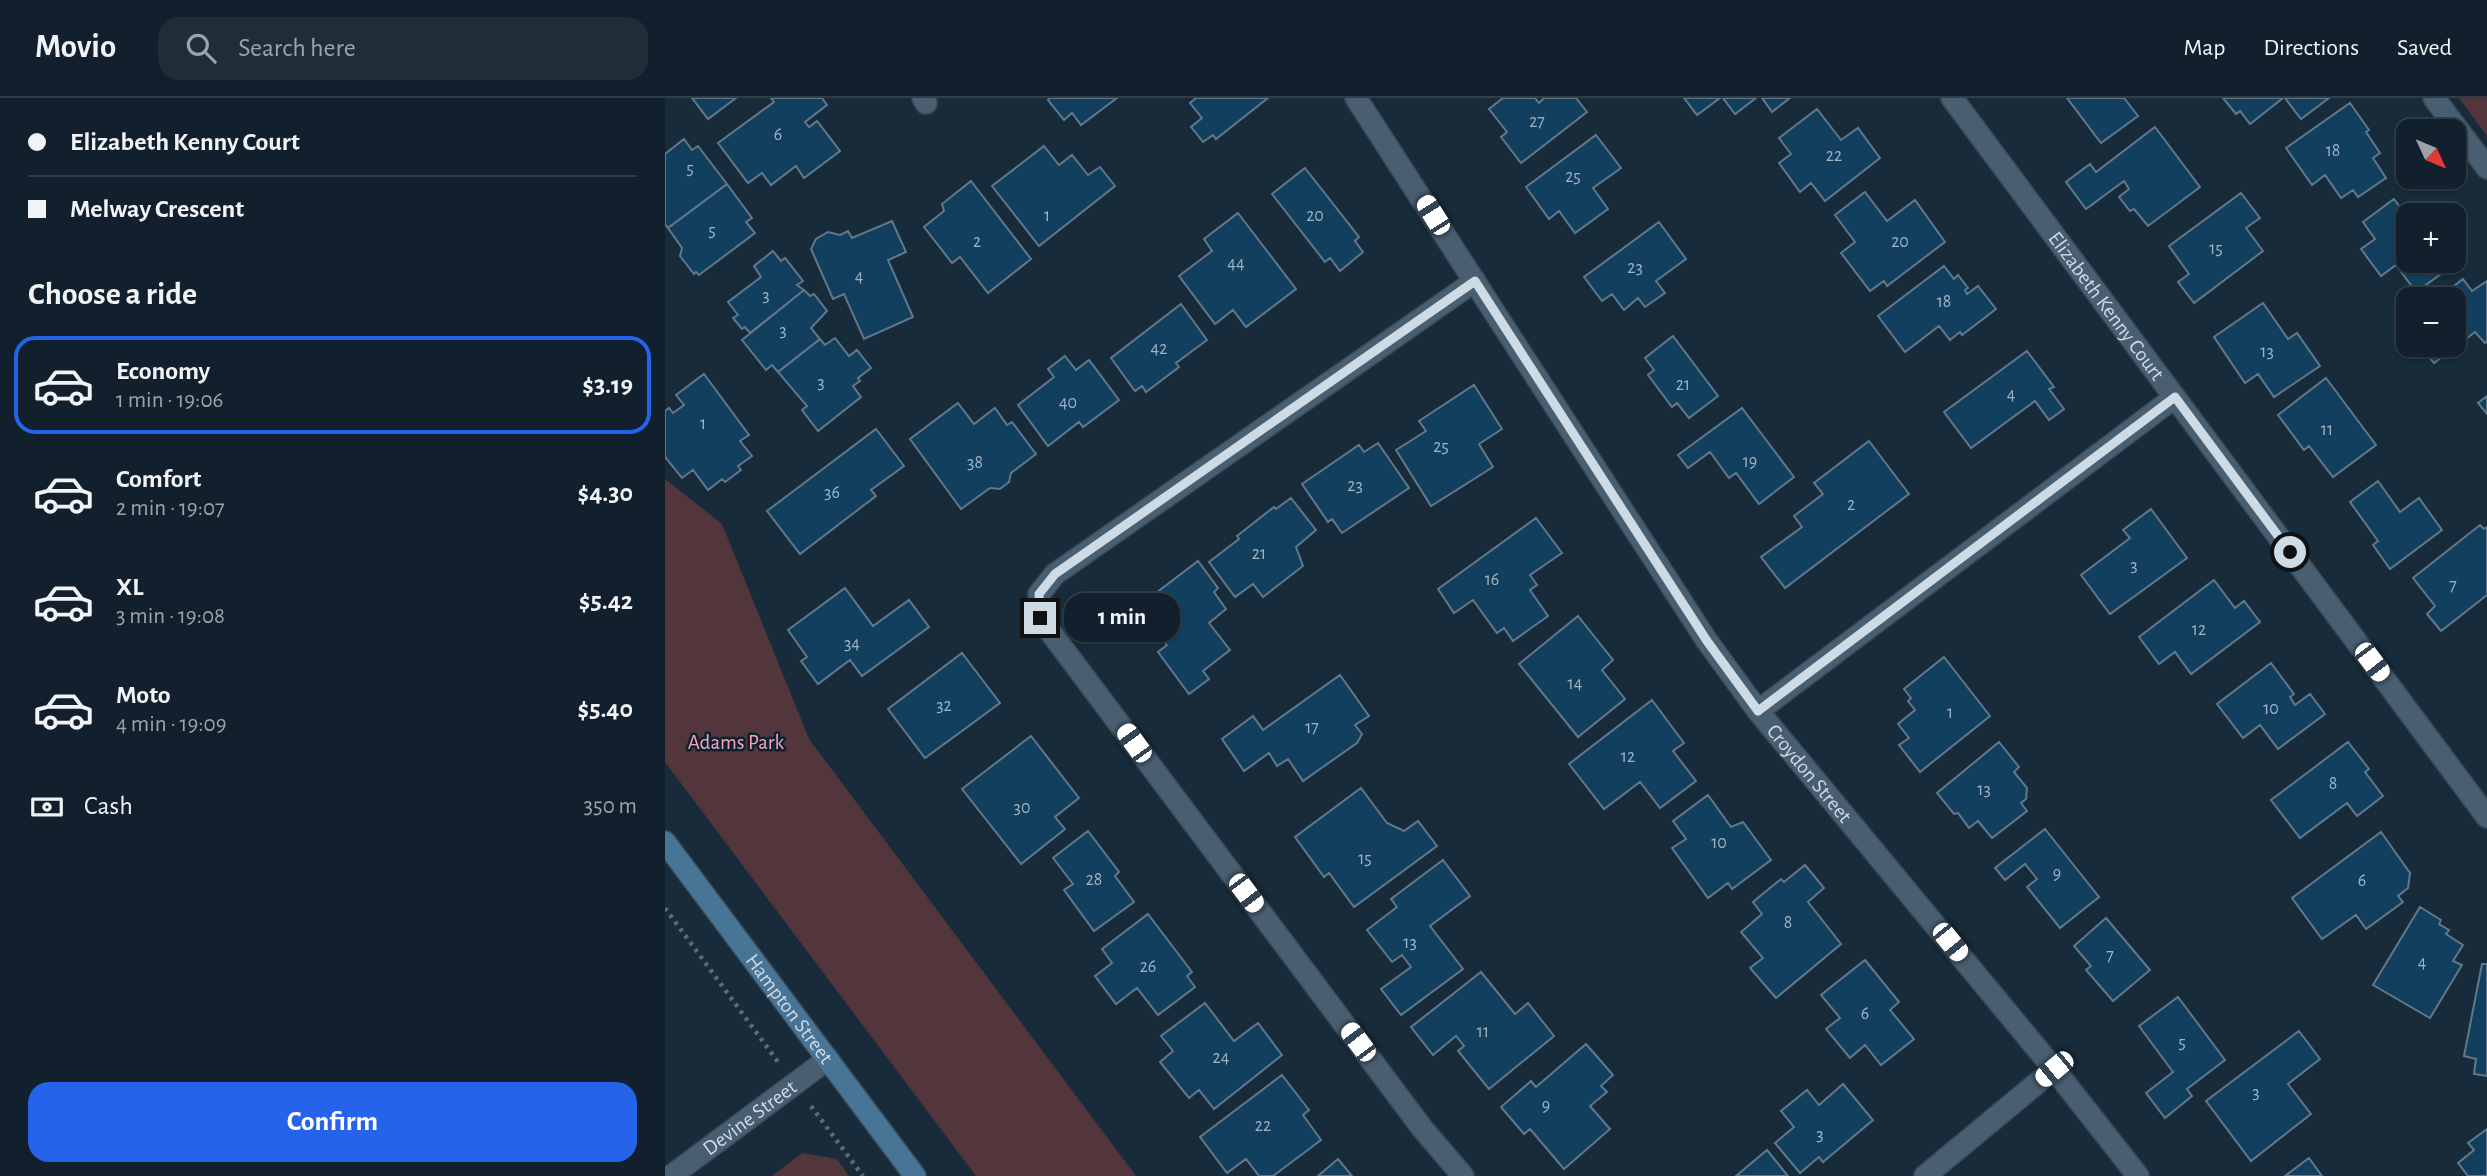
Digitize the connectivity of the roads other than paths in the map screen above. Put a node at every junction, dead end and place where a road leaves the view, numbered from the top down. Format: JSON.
{"nodes":[{"id":1,"x":1356,"y":98,"type":"edge"},
{"id":2,"x":1952,"y":98,"type":"edge"},
{"id":3,"x":2434,"y":98,"type":"edge"},
{"id":4,"x":2487,"y":168,"type":"edge"},
{"id":5,"x":1475,"y":281,"type":"junction"},
{"id":6,"x":2175,"y":397,"type":"junction"},
{"id":7,"x":1758,"y":711,"type":"junction"},
{"id":8,"x":2487,"y":817,"type":"edge"},
{"id":9,"x":665,"y":842,"type":"edge"},
{"id":10,"x":828,"y":1059,"type":"junction"},
{"id":11,"x":2054,"y":1069,"type":"junction"},
{"id":12,"x":671,"y":1176,"type":"edge"},
{"id":13,"x":915,"y":1176,"type":"edge"},
{"id":14,"x":1463,"y":1176,"type":"edge"},
{"id":15,"x":1925,"y":1176,"type":"edge"},
{"id":16,"x":2138,"y":1176,"type":"edge"}],
"edges":[{"from":1,"to":5,"type":"street","name":"Croydon Street"},
{"from":2,"to":6,"type":"street","name":"Elizabeth Kenny Court"},
{"from":3,"to":4,"type":"street"},
{"from":5,"to":7,"type":"street","name":"Croydon Street"},
{"from":5,"to":14,"type":"street"},
{"from":6,"to":7,"type":"street"},
{"from":6,"to":8,"type":"street","name":"Elizabeth Kenny Court"},
{"from":7,"to":11,"type":"street","name":"Croydon Street"},
{"from":9,"to":10,"type":"street","name":"Hampton Street"},
{"from":10,"to":12,"type":"street","name":"Devine Street"},
{"from":10,"to":13,"type":"street","name":"Hampton Street"},
{"from":11,"to":15,"type":"street"},
{"from":11,"to":16,"type":"street","name":"Croydon Street"}]}
